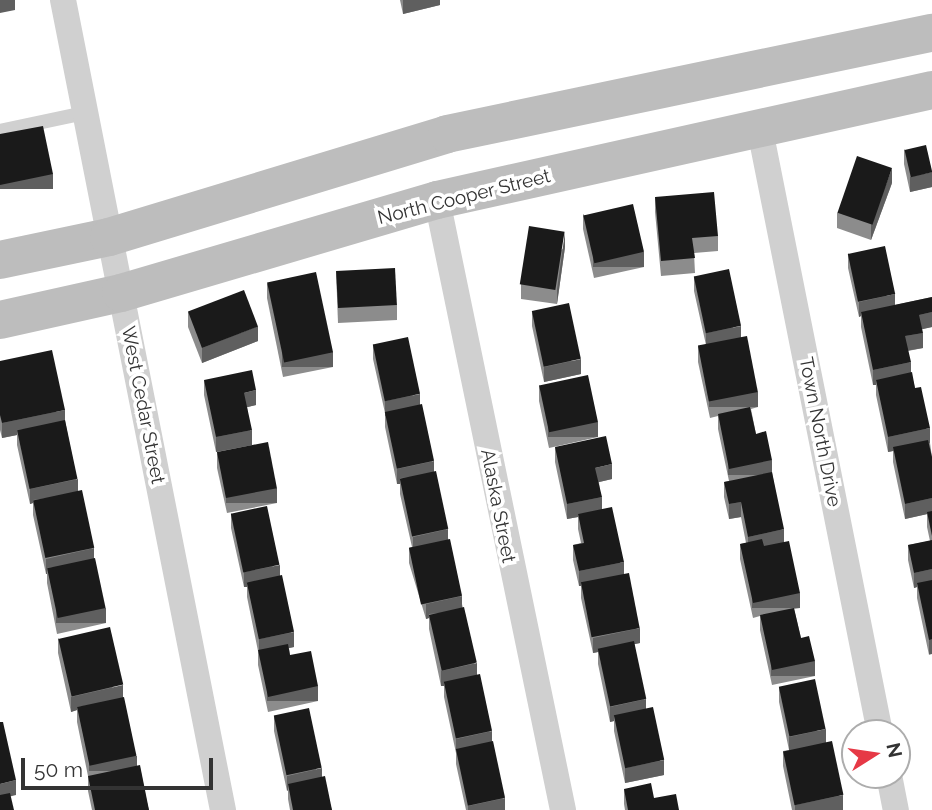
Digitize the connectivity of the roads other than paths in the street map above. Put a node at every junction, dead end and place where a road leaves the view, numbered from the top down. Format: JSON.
{"nodes":[{"id":1,"x":63,"y":0,"type":"edge"},
{"id":2,"x":932,"y":33,"type":"edge"},
{"id":3,"x":932,"y":89,"type":"edge"},
{"id":4,"x":85,"y":113,"type":"junction"},
{"id":5,"x":760,"y":130,"type":"junction"},
{"id":6,"x":0,"y":131,"type":"edge"},
{"id":7,"x":437,"y":200,"type":"junction"},
{"id":8,"x":109,"y":237,"type":"junction"},
{"id":9,"x":0,"y":260,"type":"edge"},
{"id":10,"x":121,"y":293,"type":"junction"},
{"id":11,"x":0,"y":320,"type":"edge"},
{"id":12,"x":877,"y":719,"type":"edge"},
{"id":13,"x":892,"y":789,"type":"edge"},
{"id":14,"x":223,"y":810,"type":"edge"},
{"id":15,"x":563,"y":810,"type":"edge"},
{"id":16,"x":896,"y":810,"type":"edge"}],
"edges":[{"from":1,"to":4,"type":"street","name":"West Cedar Street"},
{"from":2,"to":8,"type":"main road"},
{"from":3,"to":5,"type":"main road","name":"North Cooper Street"},
{"from":4,"to":6,"type":"lane"},
{"from":4,"to":8,"type":"street","name":"West Cedar Street"},
{"from":5,"to":7,"type":"main road","name":"North Cooper Street"},
{"from":5,"to":12,"type":"street","name":"Town North Drive"},
{"from":7,"to":10,"type":"main road","name":"North Cooper Street"},
{"from":7,"to":15,"type":"street","name":"Alaska Street"},
{"from":8,"to":9,"type":"main road"},
{"from":8,"to":10,"type":"street","name":"West Cedar Street"},
{"from":10,"to":11,"type":"main road","name":"North Cooper Street"},
{"from":10,"to":14,"type":"street","name":"West Cedar Street"},
{"from":13,"to":16,"type":"street"}]}
